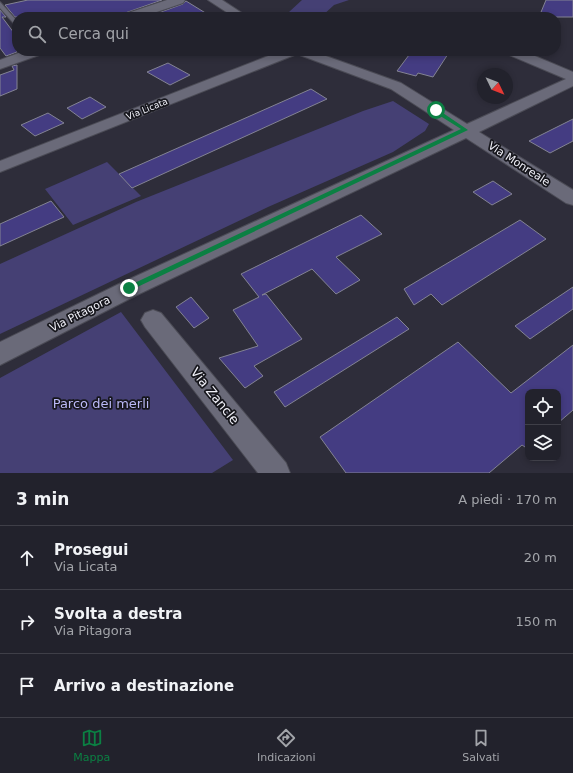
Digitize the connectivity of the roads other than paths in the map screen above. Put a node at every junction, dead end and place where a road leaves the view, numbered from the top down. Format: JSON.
{"nodes":[{"id":1,"x":179,"y":0,"type":"edge"},
{"id":2,"x":214,"y":0,"type":"edge"},
{"id":3,"x":0,"y":4,"type":"edge"},
{"id":4,"x":144,"y":12,"type":"edge"},
{"id":5,"x":234,"y":12,"type":"edge"},
{"id":6,"x":12,"y":19,"type":"edge"},
{"id":7,"x":24,"y":56,"type":"edge"},
{"id":8,"x":280,"y":56,"type":"edge"},
{"id":9,"x":314,"y":56,"type":"edge"},
{"id":10,"x":524,"y":56,"type":"edge"},
{"id":11,"x":0,"y":65,"type":"edge"},
{"id":12,"x":573,"y":77,"type":"edge"},
{"id":13,"x":573,"y":80,"type":"edge"},
{"id":14,"x":465,"y":130,"type":"junction"},
{"id":15,"x":0,"y":167,"type":"edge"},
{"id":16,"x":573,"y":199,"type":"edge"},
{"id":17,"x":153,"y":320,"type":"dead end"},
{"id":18,"x":0,"y":354,"type":"edge"},
{"id":19,"x":276,"y":473,"type":"edge"}],
"edges":[{"from":1,"to":4,"type":"street"},
{"from":2,"to":5,"type":"street"},
{"from":3,"to":6,"type":"lane"},
{"from":7,"to":11,"type":"street"},
{"from":8,"to":15,"type":"street","name":"Via Licata"},
{"from":9,"to":14,"type":"street"},
{"from":10,"to":12,"type":"street"},
{"from":13,"to":14,"type":"street","name":"Via Pitagora"},
{"from":14,"to":16,"type":"street","name":"Via Monreale"},
{"from":14,"to":18,"type":"street","name":"Via Pitagora"},
{"from":17,"to":19,"type":"street","name":"Via Zancle"}]}
